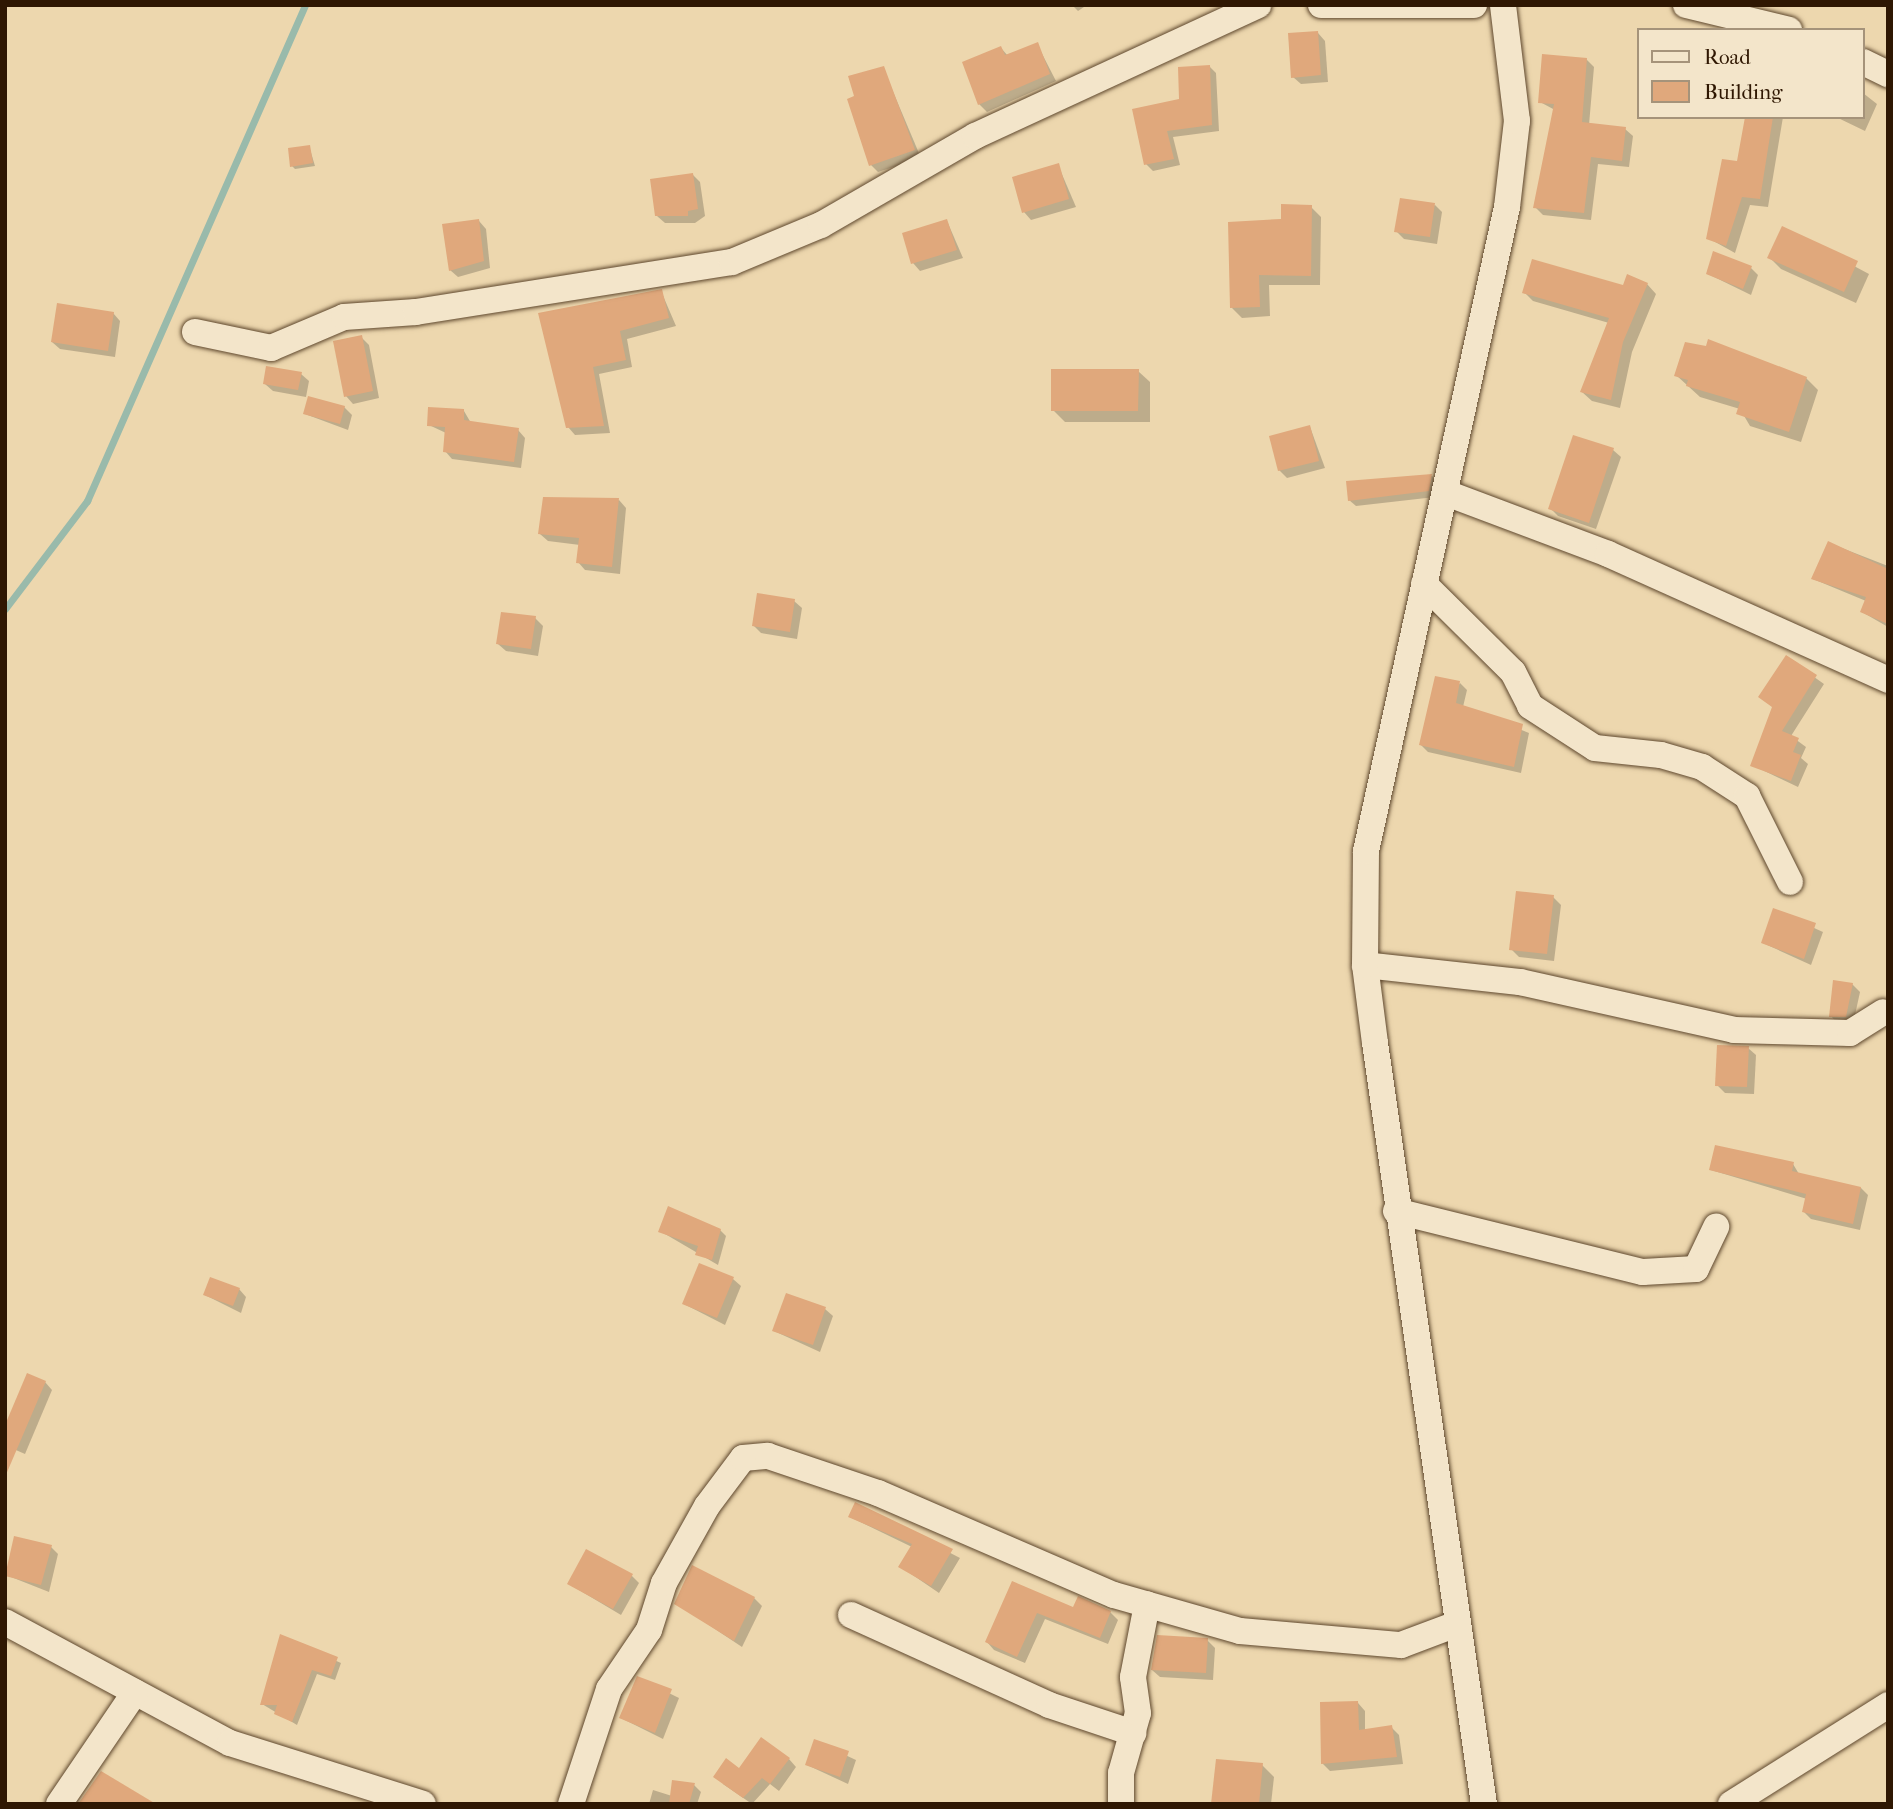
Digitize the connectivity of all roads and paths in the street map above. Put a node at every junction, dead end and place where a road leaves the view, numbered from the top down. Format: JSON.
{"nodes":[{"id":1,"x":1258,"y":5,"type":"edge"},
{"id":2,"x":1321,"y":5,"type":"edge"},
{"id":3,"x":1474,"y":5,"type":"edge"},
{"id":4,"x":1503,"y":5,"type":"edge"},
{"id":5,"x":1686,"y":5,"type":"edge"},
{"id":6,"x":1781,"y":28,"type":"edge"},
{"id":7,"x":1865,"y":63,"type":"edge"},
{"id":8,"x":1888,"y":74,"type":"edge"},
{"id":9,"x":195,"y":332,"type":"dead end"},
{"id":10,"x":1446,"y":493,"type":"junction"},
{"id":11,"x":1424,"y":584,"type":"junction"},
{"id":12,"x":1888,"y":680,"type":"edge"},
{"id":13,"x":1790,"y":882,"type":"dead end"},
{"id":14,"x":1365,"y":965,"type":"junction"},
{"id":15,"x":1883,"y":1012,"type":"dead end"},
{"id":16,"x":1396,"y":1211,"type":"junction"},
{"id":17,"x":1716,"y":1227,"type":"dead end"},
{"id":18,"x":1147,"y":1604,"type":"junction"},
{"id":19,"x":850,"y":1615,"type":"dead end"},
{"id":20,"x":5,"y":1622,"type":"edge"},
{"id":21,"x":1457,"y":1624,"type":"junction"},
{"id":22,"x":135,"y":1692,"type":"junction"},
{"id":23,"x":1888,"y":1705,"type":"edge"},
{"id":24,"x":1133,"y":1733,"type":"junction"},
{"id":25,"x":59,"y":1804,"type":"edge"},
{"id":26,"x":423,"y":1804,"type":"edge"},
{"id":27,"x":572,"y":1804,"type":"edge"},
{"id":28,"x":1121,"y":1804,"type":"edge"},
{"id":29,"x":1484,"y":1804,"type":"edge"},
{"id":30,"x":1731,"y":1804,"type":"edge"}],
"edges":[{"from":1,"to":9,"type":"street"},
{"from":2,"to":3,"type":"street"},
{"from":4,"to":10,"type":"street"},
{"from":5,"to":6,"type":"street"},
{"from":7,"to":8,"type":"street"},
{"from":10,"to":11,"type":"street"},
{"from":10,"to":12,"type":"street"},
{"from":11,"to":13,"type":"street"},
{"from":11,"to":14,"type":"street"},
{"from":14,"to":15,"type":"street"},
{"from":14,"to":16,"type":"street"},
{"from":16,"to":17,"type":"street"},
{"from":16,"to":21,"type":"street"},
{"from":18,"to":21,"type":"street"},
{"from":18,"to":24,"type":"street"},
{"from":18,"to":27,"type":"street"},
{"from":19,"to":24,"type":"street"},
{"from":20,"to":22,"type":"street"},
{"from":21,"to":29,"type":"street"},
{"from":22,"to":25,"type":"street"},
{"from":22,"to":26,"type":"street"},
{"from":23,"to":30,"type":"street"},
{"from":24,"to":28,"type":"street"}]}
